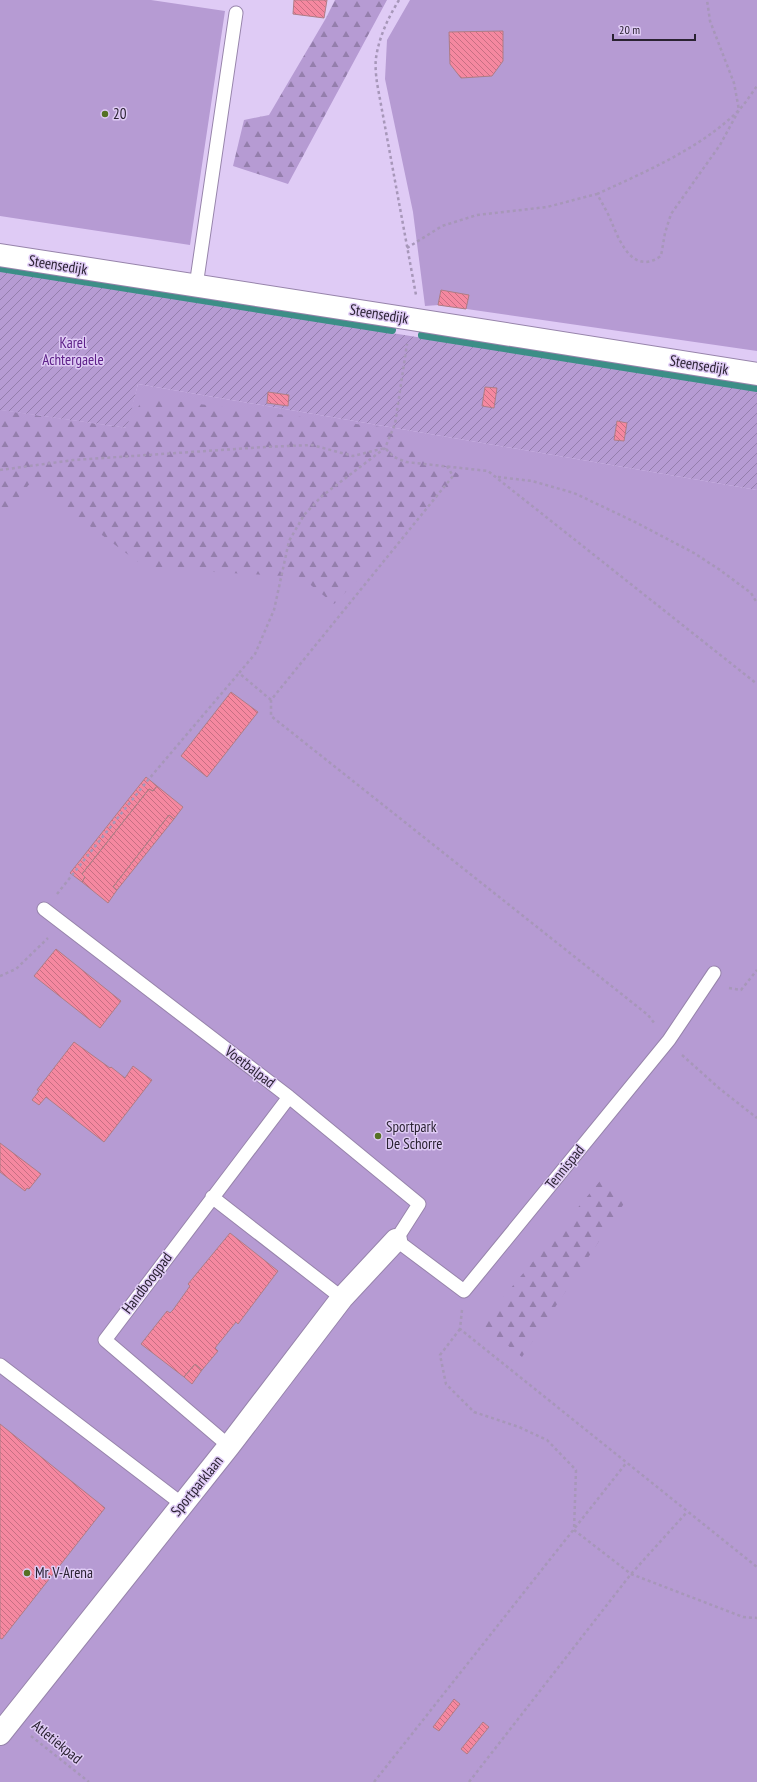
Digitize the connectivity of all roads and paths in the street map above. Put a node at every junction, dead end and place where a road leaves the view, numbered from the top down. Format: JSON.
{"nodes":[{"id":1,"x":399,"y":0,"type":"edge"},
{"id":2,"x":708,"y":0,"type":"edge"},
{"id":3,"x":236,"y":13,"type":"dead end"},
{"id":4,"x":757,"y":86,"type":"edge"},
{"id":5,"x":739,"y":110,"type":"junction"},
{"id":6,"x":597,"y":194,"type":"junction"},
{"id":7,"x":407,"y":248,"type":"junction"},
{"id":8,"x":0,"y":256,"type":"edge"},
{"id":9,"x":196,"y":286,"type":"junction"},
{"id":10,"x":416,"y":320,"type":"junction"},
{"id":11,"x":757,"y":374,"type":"edge"},
{"id":12,"x":385,"y":448,"type":"junction"},
{"id":13,"x":447,"y":466,"type":"junction"},
{"id":14,"x":0,"y":470,"type":"edge"},
{"id":15,"x":496,"y":477,"type":"junction"},
{"id":16,"x":757,"y":603,"type":"edge"},
{"id":17,"x":239,"y":673,"type":"junction"},
{"id":18,"x":757,"y":684,"type":"edge"},
{"id":19,"x":270,"y":700,"type":"junction"},
{"id":20,"x":44,"y":909,"type":"joint"},
{"id":21,"x":62,"y":924,"type":"junction"},
{"id":22,"x":757,"y":970,"type":"edge"},
{"id":23,"x":714,"y":973,"type":"dead end"},
{"id":24,"x":0,"y":976,"type":"edge"},
{"id":25,"x":706,"y":984,"type":"junction"},
{"id":26,"x":669,"y":1040,"type":"junction"},
{"id":27,"x":289,"y":1097,"type":"junction"},
{"id":28,"x":757,"y":1118,"type":"edge"},
{"id":29,"x":212,"y":1197,"type":"junction"},
{"id":30,"x":396,"y":1240,"type":"junction"},
{"id":31,"x":464,"y":1291,"type":"junction"},
{"id":32,"x":342,"y":1298,"type":"junction"},
{"id":33,"x":460,"y":1329,"type":"junction"},
{"id":34,"x":0,"y":1365,"type":"edge"},
{"id":35,"x":229,"y":1446,"type":"junction"},
{"id":36,"x":627,"y":1462,"type":"junction"},
{"id":37,"x":182,"y":1504,"type":"junction"},
{"id":38,"x":687,"y":1512,"type":"junction"},
{"id":39,"x":574,"y":1530,"type":"junction"},
{"id":40,"x":757,"y":1567,"type":"edge"},
{"id":41,"x":631,"y":1574,"type":"junction"},
{"id":42,"x":757,"y":1618,"type":"edge"},
{"id":43,"x":6,"y":1727,"type":"edge"},
{"id":44,"x":88,"y":1782,"type":"edge"},
{"id":45,"x":374,"y":1782,"type":"edge"},
{"id":46,"x":469,"y":1782,"type":"edge"}],
"edges":[{"from":1,"to":7,"type":"path"},
{"from":2,"to":5,"type":"path"},
{"from":3,"to":9,"type":"lane"},
{"from":4,"to":5,"type":"path"},
{"from":5,"to":6,"type":"path"},
{"from":5,"to":6,"type":"path"},
{"from":6,"to":7,"type":"path"},
{"from":7,"to":10,"type":"path"},
{"from":8,"to":9,"type":"street","name":"Steensedijk"},
{"from":9,"to":10,"type":"street","name":"Steensedijk"},
{"from":10,"to":11,"type":"street","name":"Steensedijk"},
{"from":10,"to":12,"type":"path"},
{"from":12,"to":13,"type":"path"},
{"from":12,"to":14,"type":"path"},
{"from":12,"to":17,"type":"path"},
{"from":13,"to":15,"type":"path"},
{"from":13,"to":19,"type":"path"},
{"from":15,"to":16,"type":"path"},
{"from":15,"to":18,"type":"path"},
{"from":17,"to":19,"type":"path"},
{"from":17,"to":20,"type":"path"},
{"from":19,"to":26,"type":"path"},
{"from":20,"to":21,"type":"lane","name":"Voetbalpad"},
{"from":21,"to":24,"type":"path"},
{"from":21,"to":27,"type":"lane","name":"Voetbalpad"},
{"from":22,"to":25,"type":"path"},
{"from":23,"to":25,"type":"lane","name":"Tennispad"},
{"from":25,"to":26,"type":"lane","name":"Tennispad"},
{"from":26,"to":28,"type":"path"},
{"from":26,"to":31,"type":"lane","name":"Tennispad"},
{"from":27,"to":29,"type":"lane","name":"Handboogpad"},
{"from":27,"to":30,"type":"lane","name":"Voetbalpad"},
{"from":29,"to":32,"type":"lane"},
{"from":29,"to":35,"type":"lane","name":"Handboogpad"},
{"from":30,"to":31,"type":"lane"},
{"from":30,"to":32,"type":"street","name":"Sportparklaan"},
{"from":31,"to":33,"type":"path"},
{"from":32,"to":35,"type":"street","name":"Sportparklaan"},
{"from":33,"to":36,"type":"path"},
{"from":33,"to":39,"type":"path"},
{"from":34,"to":37,"type":"lane"},
{"from":35,"to":37,"type":"street","name":"Sportparklaan"},
{"from":36,"to":38,"type":"path"},
{"from":36,"to":39,"type":"path"},
{"from":37,"to":43,"type":"street","name":"Sportparklaan"},
{"from":38,"to":40,"type":"path"},
{"from":38,"to":41,"type":"path"},
{"from":39,"to":41,"type":"path"},
{"from":39,"to":45,"type":"path"},
{"from":41,"to":42,"type":"path"},
{"from":41,"to":46,"type":"path"},
{"from":43,"to":44,"type":"path","name":"Atletiekpad"}]}
